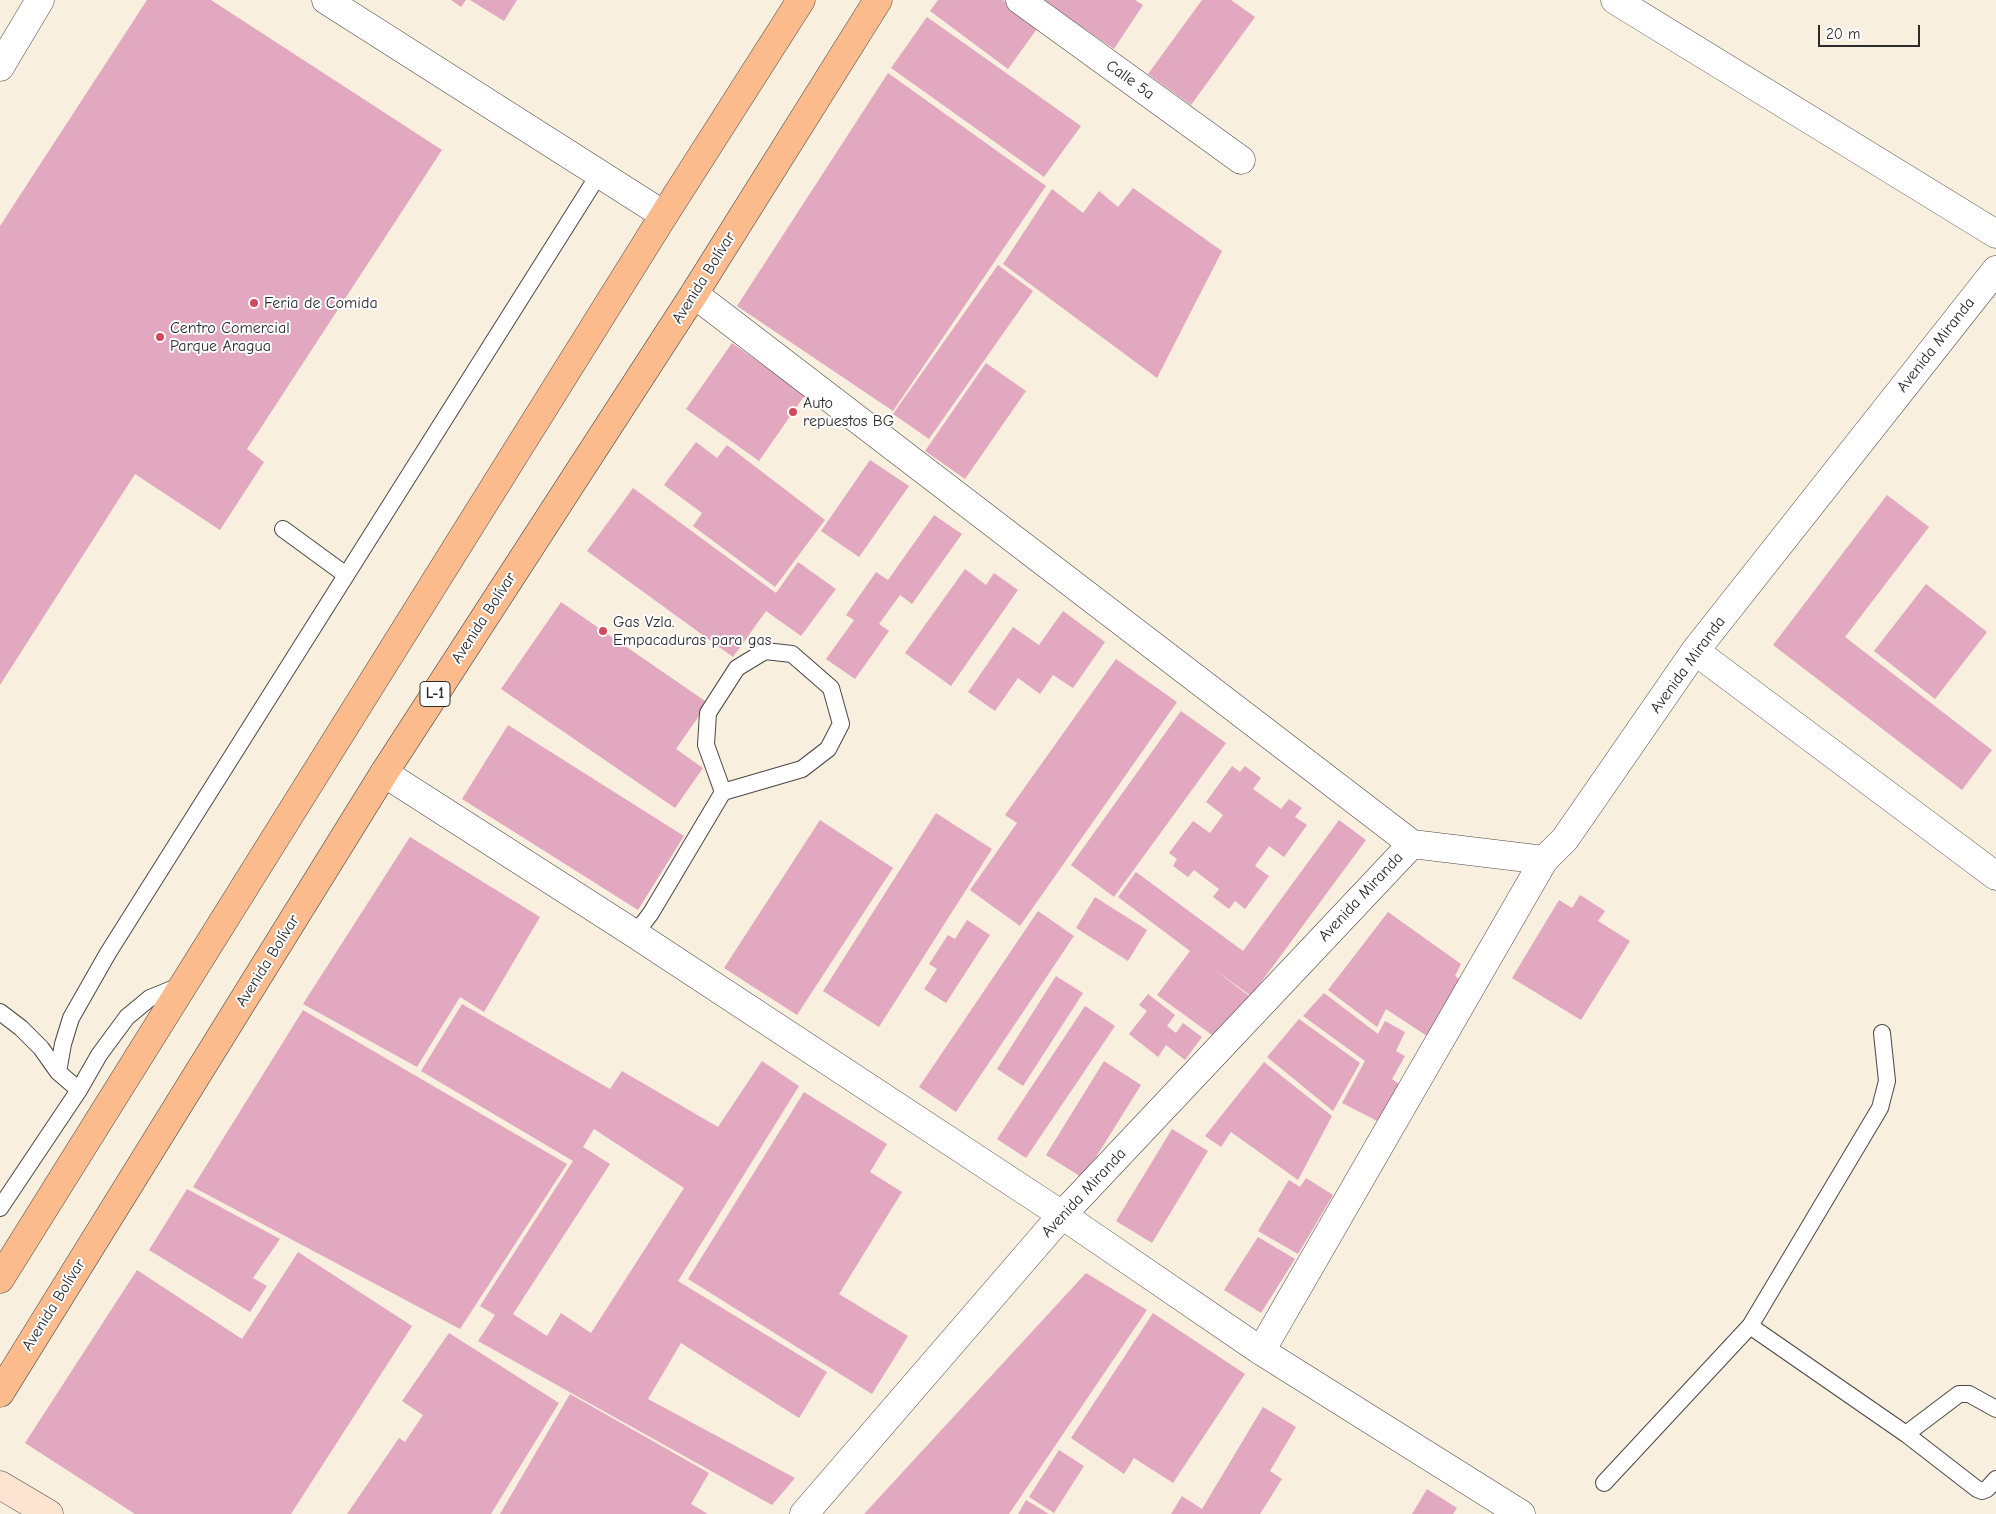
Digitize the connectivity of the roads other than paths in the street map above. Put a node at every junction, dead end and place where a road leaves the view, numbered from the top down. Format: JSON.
{"nodes":[{"id":1,"x":40,"y":0,"type":"edge"},
{"id":2,"x":326,"y":0,"type":"edge"},
{"id":3,"x":801,"y":0,"type":"edge"},
{"id":4,"x":878,"y":0,"type":"edge"},
{"id":5,"x":1020,"y":0,"type":"edge"},
{"id":6,"x":1615,"y":0,"type":"edge"},
{"id":7,"x":0,"y":67,"type":"edge"},
{"id":8,"x":1241,"y":160,"type":"dead end"},
{"id":9,"x":599,"y":174,"type":"junction"},
{"id":10,"x":664,"y":215,"type":"junction"},
{"id":11,"x":1996,"y":234,"type":"edge"},
{"id":12,"x":1996,"y":270,"type":"edge"},
{"id":13,"x":694,"y":294,"type":"junction"},
{"id":14,"x":283,"y":529,"type":"dead end"},
{"id":15,"x":346,"y":575,"type":"junction"},
{"id":16,"x":1695,"y":651,"type":"junction"},
{"id":17,"x":384,"y":773,"type":"junction"},
{"id":18,"x":723,"y":792,"type":"junction"},
{"id":19,"x":1412,"y":844,"type":"junction"},
{"id":20,"x":1544,"y":860,"type":"junction"},
{"id":21,"x":1996,"y":876,"type":"edge"},
{"id":22,"x":635,"y":934,"type":"junction"},
{"id":23,"x":184,"y":984,"type":"junction"},
{"id":24,"x":0,"y":1012,"type":"edge"},
{"id":25,"x":1882,"y":1033,"type":"dead end"},
{"id":26,"x":58,"y":1072,"type":"junction"},
{"id":27,"x":79,"y":1090,"type":"junction"},
{"id":28,"x":0,"y":1208,"type":"edge"},
{"id":29,"x":1062,"y":1215,"type":"junction"},
{"id":30,"x":0,"y":1279,"type":"edge"},
{"id":31,"x":1750,"y":1326,"type":"junction"},
{"id":32,"x":1261,"y":1351,"type":"junction"},
{"id":33,"x":0,"y":1393,"type":"edge"},
{"id":34,"x":1996,"y":1408,"type":"edge"},
{"id":35,"x":1906,"y":1434,"type":"junction"},
{"id":36,"x":1996,"y":1479,"type":"edge"},
{"id":37,"x":1604,"y":1483,"type":"dead end"},
{"id":38,"x":0,"y":1485,"type":"edge"},
{"id":39,"x":49,"y":1514,"type":"edge"},
{"id":40,"x":804,"y":1514,"type":"edge"},
{"id":41,"x":1522,"y":1514,"type":"edge"}],
"edges":[{"from":1,"to":7,"type":"street"},
{"from":2,"to":9,"type":"street"},
{"from":3,"to":10,"type":"main road"},
{"from":4,"to":13,"type":"main road","name":"Avenida Bolívar","number":"L-1"},
{"from":5,"to":8,"type":"street","name":"Calle 5a"},
{"from":6,"to":11,"type":"street"},
{"from":9,"to":10,"type":"street"},
{"from":9,"to":15,"type":"lane"},
{"from":10,"to":23,"type":"main road"},
{"from":12,"to":16,"type":"street","name":"Avenida Miranda"},
{"from":13,"to":17,"type":"main road","name":"Avenida Bolívar","number":"L-1"},
{"from":13,"to":19,"type":"street"},
{"from":14,"to":15,"type":"lane"},
{"from":15,"to":26,"type":"lane"},
{"from":16,"to":20,"type":"street","name":"Avenida Miranda"},
{"from":16,"to":21,"type":"street"},
{"from":17,"to":22,"type":"street"},
{"from":17,"to":33,"type":"main road","name":"Avenida Bolívar","number":"L-1"},
{"from":18,"to":18,"type":"lane"},
{"from":18,"to":22,"type":"lane"},
{"from":19,"to":20,"type":"street","name":"Avenida Miranda"},
{"from":19,"to":29,"type":"street","name":"Avenida Miranda"},
{"from":20,"to":32,"type":"street"},
{"from":22,"to":29,"type":"street"},
{"from":23,"to":27,"type":"lane"},
{"from":23,"to":30,"type":"main road"},
{"from":24,"to":26,"type":"lane"},
{"from":25,"to":31,"type":"lane"},
{"from":26,"to":27,"type":"lane"},
{"from":27,"to":28,"type":"lane"},
{"from":29,"to":32,"type":"street"},
{"from":29,"to":40,"type":"street","name":"Avenida Miranda"},
{"from":31,"to":35,"type":"lane"},
{"from":31,"to":37,"type":"lane"},
{"from":32,"to":41,"type":"street"},
{"from":34,"to":35,"type":"lane"},
{"from":35,"to":36,"type":"lane"},
{"from":38,"to":39,"type":"street"}]}
